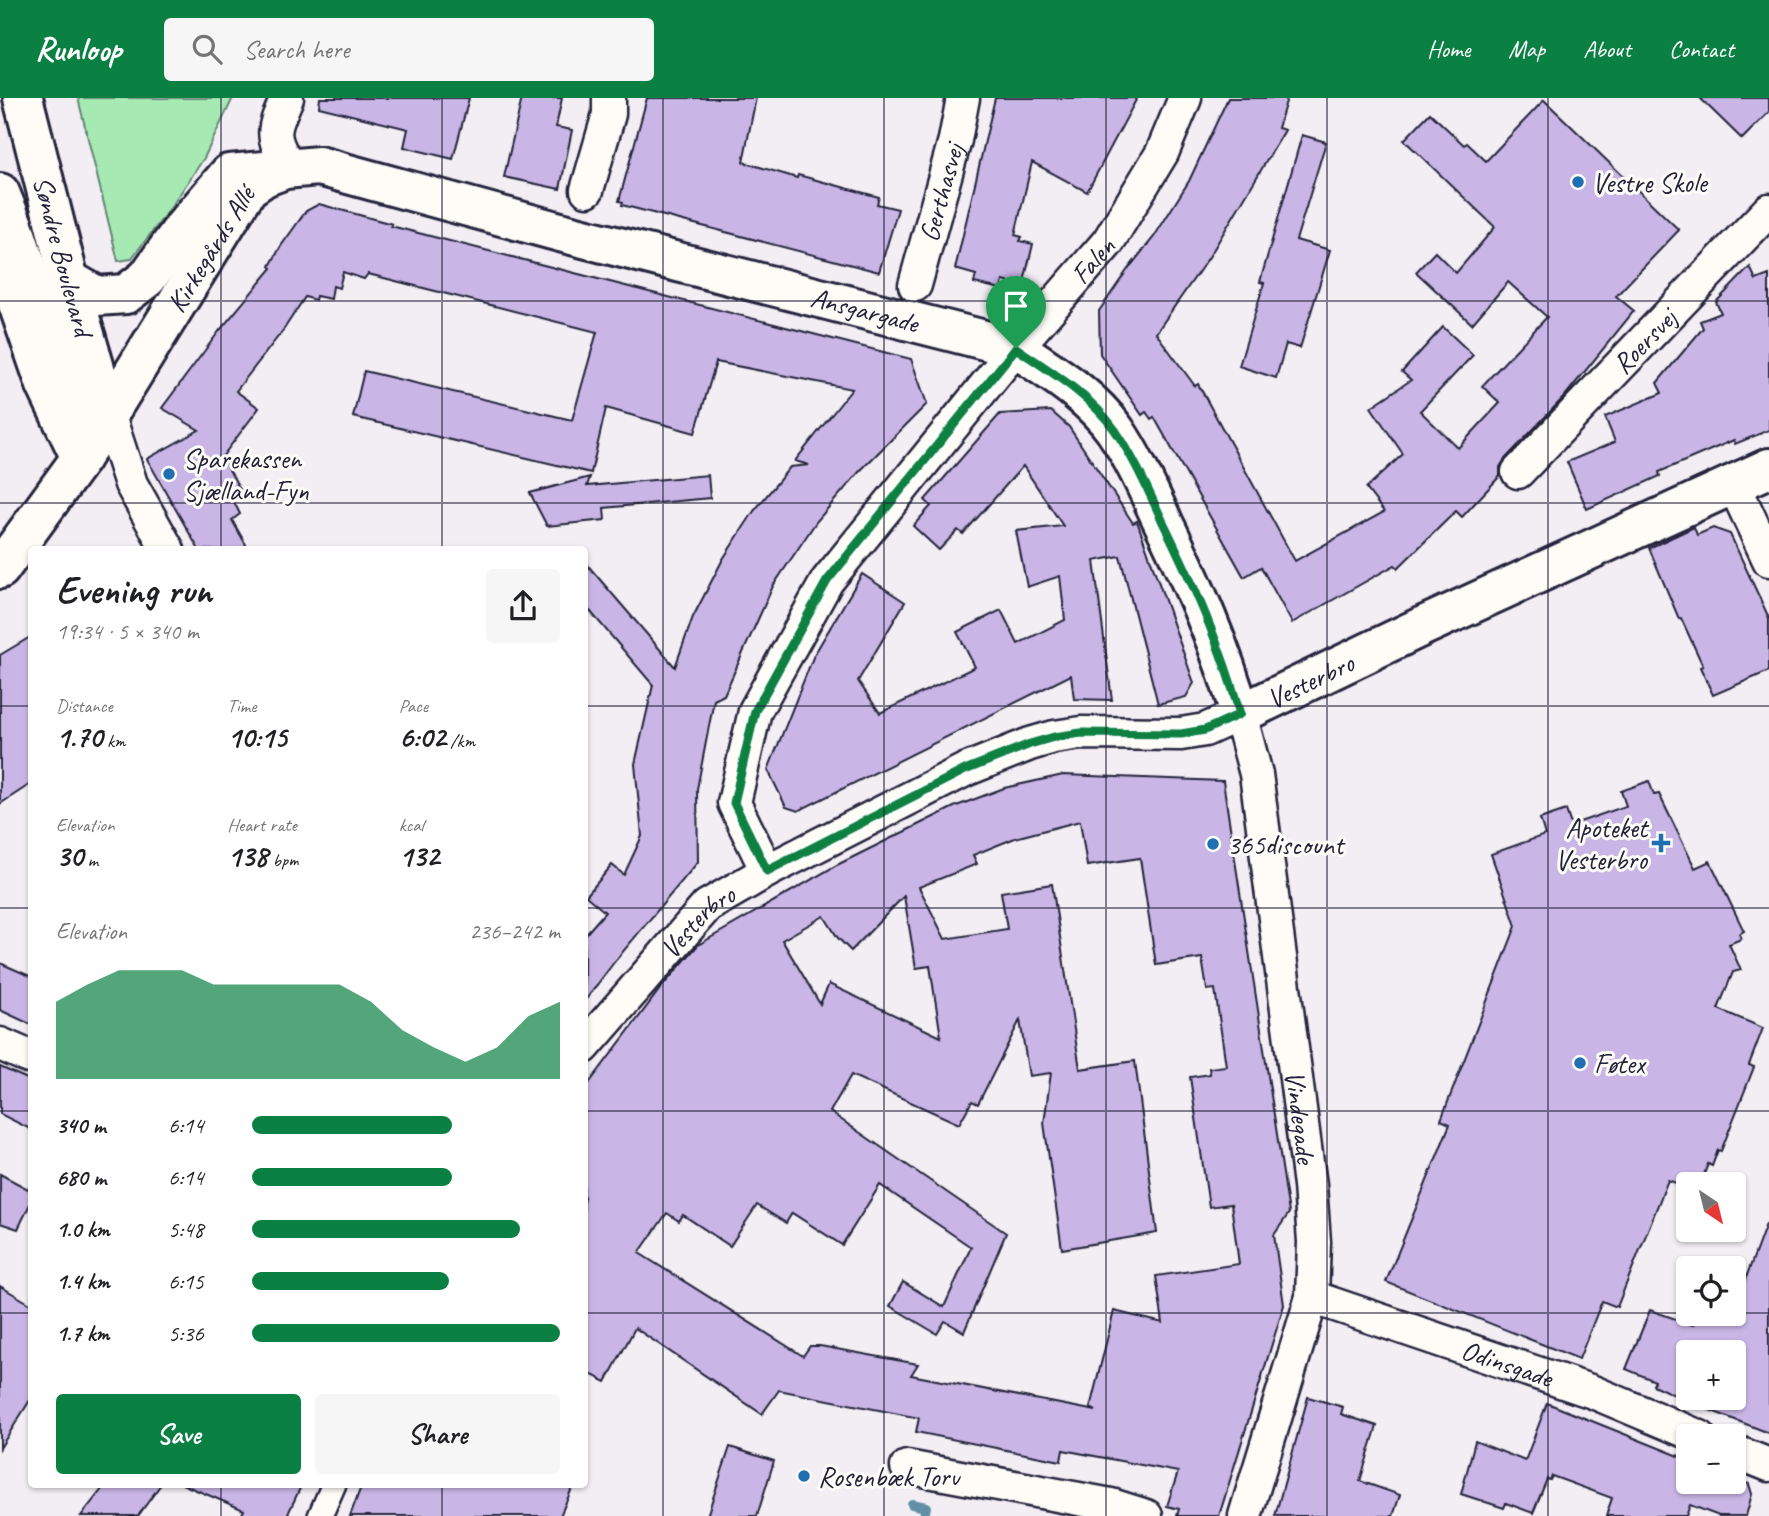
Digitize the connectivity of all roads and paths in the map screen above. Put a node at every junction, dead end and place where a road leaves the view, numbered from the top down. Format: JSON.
{"nodes":[{"id":1,"x":23,"y":98,"type":"edge"},
{"id":2,"x":288,"y":98,"type":"edge"},
{"id":3,"x":609,"y":98,"type":"edge"},
{"id":4,"x":963,"y":98,"type":"edge"},
{"id":5,"x":1185,"y":98,"type":"edge"},
{"id":6,"x":289,"y":167,"type":"junction"},
{"id":7,"x":587,"y":190,"type":"dead end"},
{"id":8,"x":0,"y":192,"type":"edge"},
{"id":9,"x":1769,"y":210,"type":"edge"},
{"id":10,"x":0,"y":252,"type":"edge"},
{"id":11,"x":69,"y":280,"type":"junction"},
{"id":12,"x":915,"y":285,"type":"dead end"},
{"id":13,"x":1016,"y":348,"type":"junction"},
{"id":14,"x":108,"y":413,"type":"junction"},
{"id":15,"x":81,"y":458,"type":"junction"},
{"id":16,"x":1769,"y":468,"type":"edge"},
{"id":17,"x":1518,"y":472,"type":"dead end"},
{"id":18,"x":1733,"y":483,"type":"junction"},
{"id":19,"x":131,"y":484,"type":"junction"},
{"id":20,"x":166,"y":546,"type":"edge"},
{"id":21,"x":1769,"y":560,"type":"edge"},
{"id":22,"x":0,"y":569,"type":"edge"},
{"id":23,"x":1240,"y":714,"type":"junction"},
{"id":24,"x":767,"y":871,"type":"junction"},
{"id":25,"x":588,"y":1042,"type":"edge"},
{"id":26,"x":0,"y":1044,"type":"edge"},
{"id":27,"x":28,"y":1056,"type":"edge"},
{"id":28,"x":1312,"y":1297,"type":"junction"},
{"id":29,"x":1676,"y":1427,"type":"edge"},
{"id":30,"x":1746,"y":1456,"type":"edge"},
{"id":31,"x":1769,"y":1465,"type":"edge"},
{"id":32,"x":907,"y":1467,"type":"dead end"},
{"id":33,"x":332,"y":1488,"type":"edge"},
{"id":34,"x":320,"y":1516,"type":"edge"},
{"id":35,"x":1146,"y":1516,"type":"edge"},
{"id":36,"x":1245,"y":1516,"type":"edge"}],
"edges":[{"from":1,"to":11,"type":"main road","name":"Søndre Boulevard"},
{"from":2,"to":6,"type":"street","name":"Kirkegårds Allé"},
{"from":3,"to":7,"type":"street"},
{"from":4,"to":12,"type":"street","name":"Gerthasvej"},
{"from":5,"to":13,"type":"street","name":"Falen"},
{"from":6,"to":11,"type":"main road","name":"Ansgargade"},
{"from":6,"to":13,"type":"main road","name":"Ansgargade"},
{"from":6,"to":14,"type":"main road","name":"Kirkegårds Allé"},
{"from":8,"to":14,"type":"main road"},
{"from":9,"to":17,"type":"street","name":"Roersvej"},
{"from":10,"to":15,"type":"main road","name":"Søndre Boulevard"},
{"from":11,"to":14,"type":"main road","name":"Søndre Boulevard"},
{"from":13,"to":23,"type":"main road","name":"Ansgargade"},
{"from":13,"to":24,"type":"street","name":"Falen"},
{"from":14,"to":15,"type":"main road","name":"Kirkegårds Allé"},
{"from":14,"to":19,"type":"street"},
{"from":15,"to":19,"type":"street"},
{"from":15,"to":22,"type":"main road","name":"Kirkegårds Allé"},
{"from":16,"to":18,"type":"main road","name":"Vesterbro"},
{"from":18,"to":21,"type":"street"},
{"from":18,"to":23,"type":"main road","name":"Vesterbro"},
{"from":19,"to":20,"type":"street"},
{"from":23,"to":24,"type":"street","name":"Vesterbro"},
{"from":23,"to":28,"type":"street","name":"Vindegade"},
{"from":24,"to":25,"type":"street","name":"Vesterbro"},
{"from":26,"to":27,"type":"street"},
{"from":28,"to":29,"type":"street","name":"Odinsgade"},
{"from":28,"to":36,"type":"street","name":"Vindegade"},
{"from":30,"to":31,"type":"street"},
{"from":32,"to":35,"type":"street"},
{"from":33,"to":34,"type":"street"}]}
